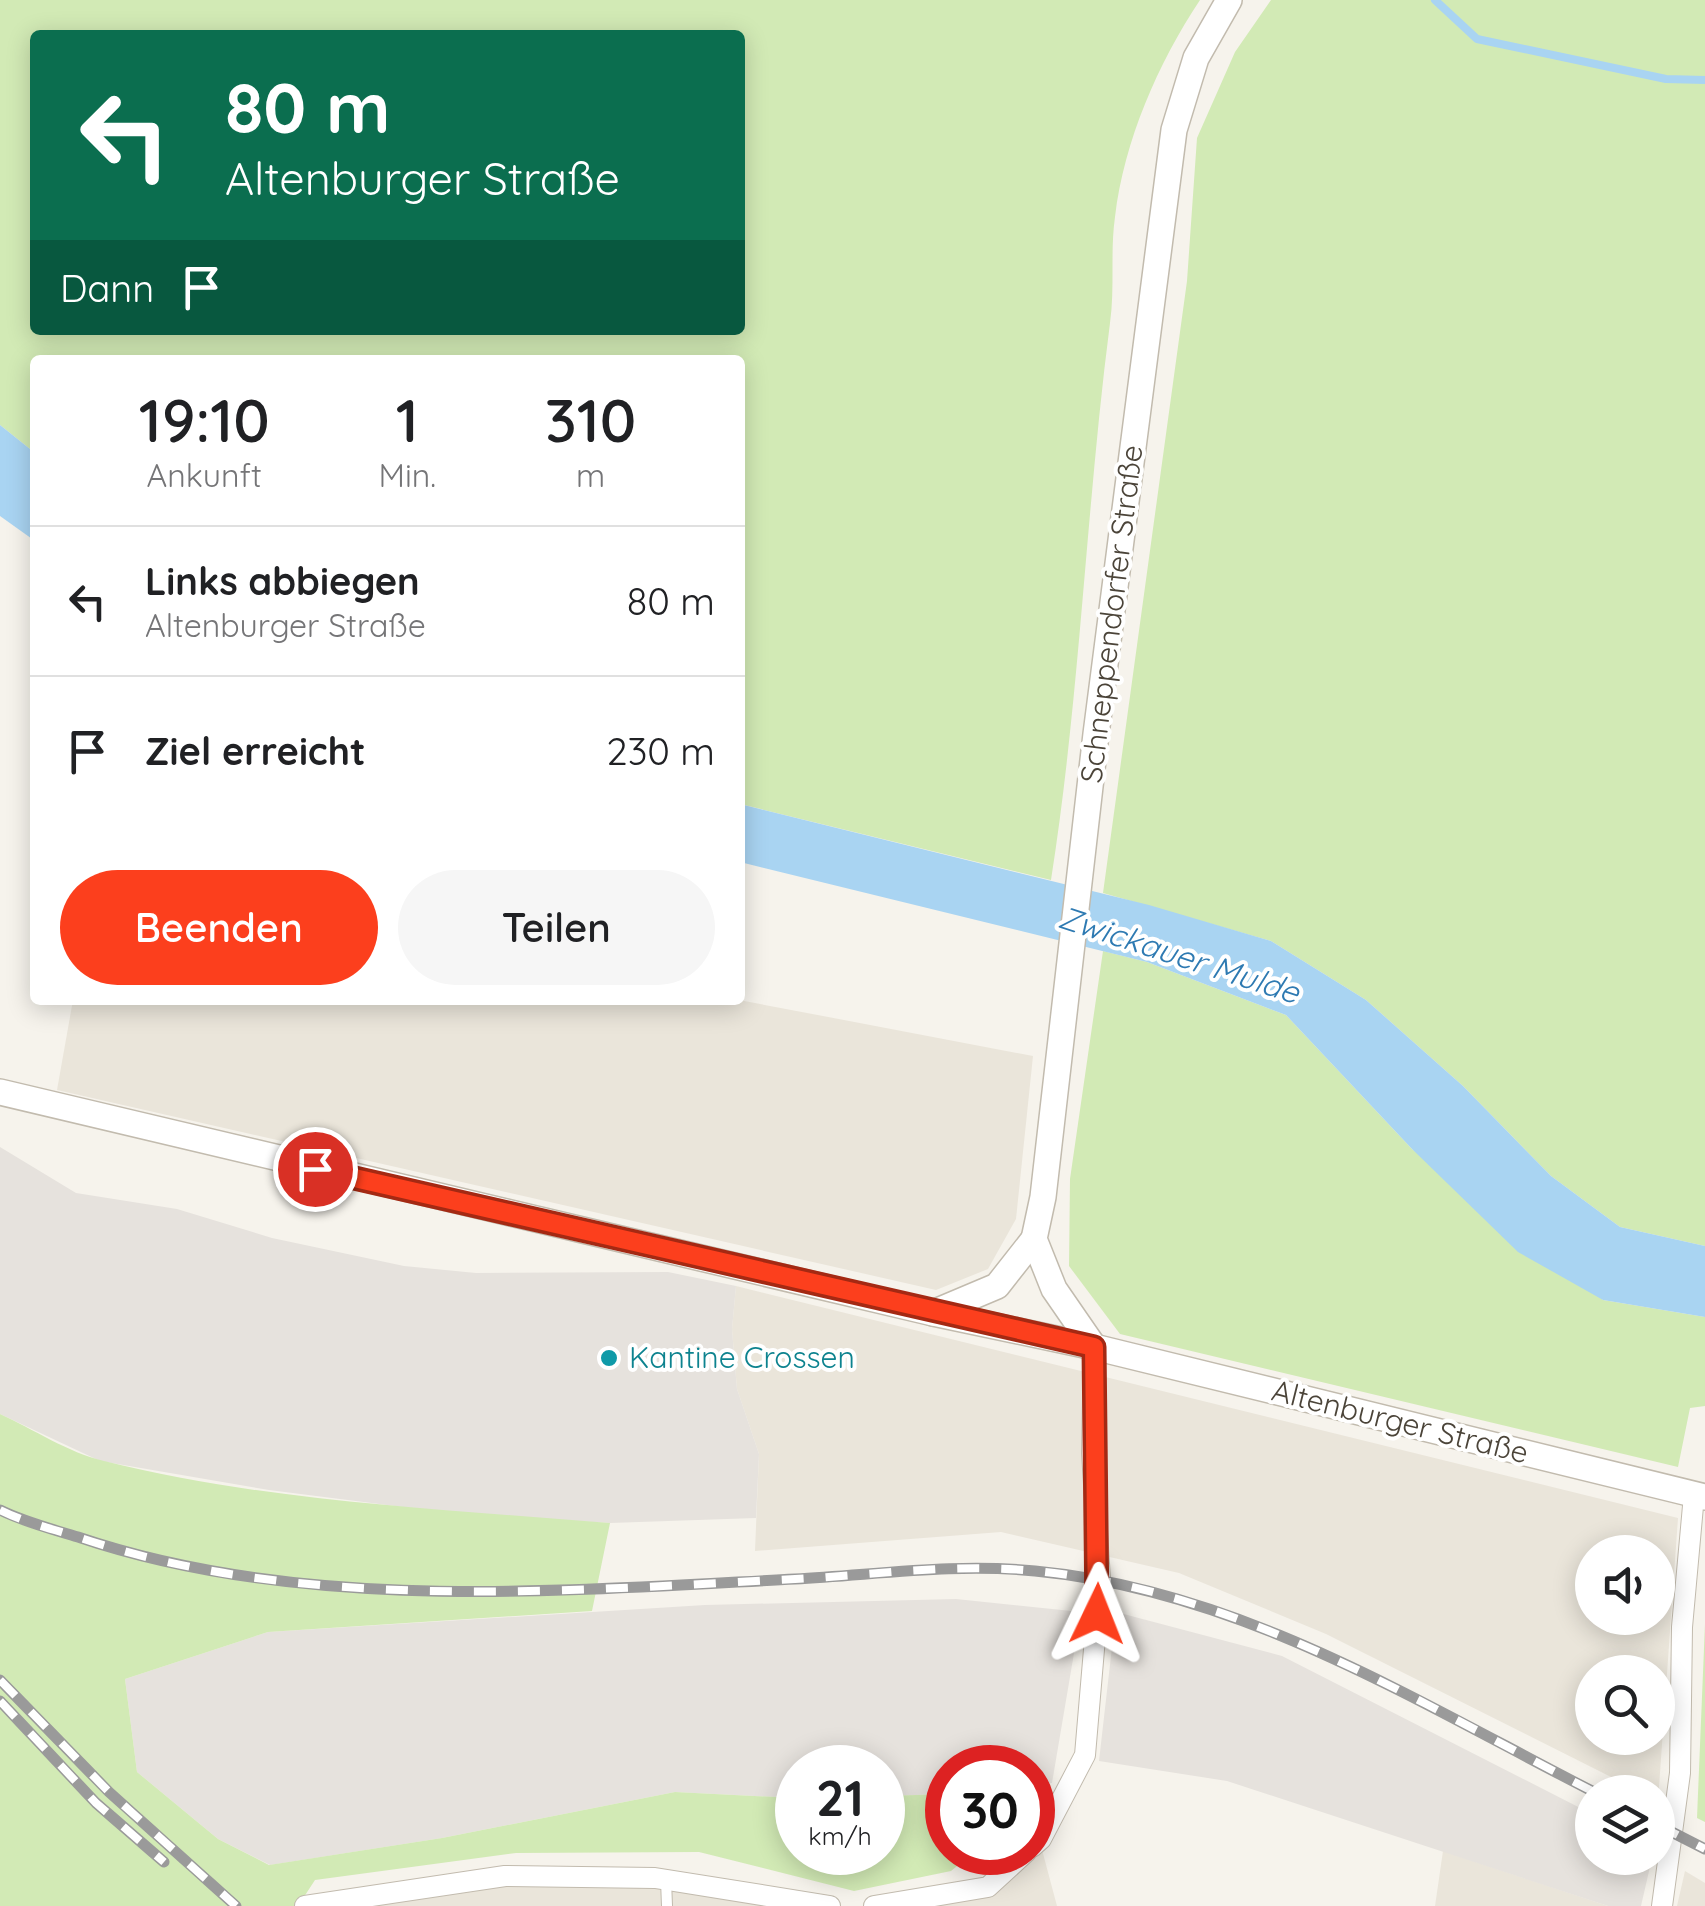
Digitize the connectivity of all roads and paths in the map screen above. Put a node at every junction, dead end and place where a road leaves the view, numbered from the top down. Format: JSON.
{"nodes":[{"id":1,"x":1230,"y":0,"type":"edge"},
{"id":2,"x":0,"y":1092,"type":"edge"},
{"id":3,"x":1034,"y":1239,"type":"junction"},
{"id":4,"x":933,"y":1314,"type":"junction"},
{"id":5,"x":1094,"y":1347,"type":"junction"},
{"id":6,"x":1700,"y":1496,"type":"edge"},
{"id":7,"x":1055,"y":1814,"type":"edge"},
{"id":8,"x":1001,"y":1875,"type":"edge"},
{"id":9,"x":666,"y":1880,"type":"junction"},
{"id":10,"x":713,"y":1897,"type":"edge"},
{"id":11,"x":305,"y":1906,"type":"edge"},
{"id":12,"x":666,"y":1906,"type":"edge"},
{"id":13,"x":830,"y":1906,"type":"edge"},
{"id":14,"x":874,"y":1906,"type":"edge"},
{"id":15,"x":1662,"y":1906,"type":"edge"}],
"edges":[{"from":1,"to":3,"type":"street","name":"Schneppendorfer Straße"},
{"from":2,"to":4,"type":"street","name":"Altenburger Straße"},
{"from":3,"to":4,"type":"street","name":"Schneppendorfer Straße"},
{"from":3,"to":5,"type":"street"},
{"from":4,"to":5,"type":"street","name":"Altenburger Straße"},
{"from":5,"to":6,"type":"street","name":"Altenburger Straße"},
{"from":5,"to":7,"type":"street"},
{"from":6,"to":15,"type":"street"},
{"from":8,"to":14,"type":"street"},
{"from":9,"to":10,"type":"street"},
{"from":9,"to":11,"type":"street"},
{"from":9,"to":12,"type":"lane"},
{"from":10,"to":13,"type":"street"}]}
